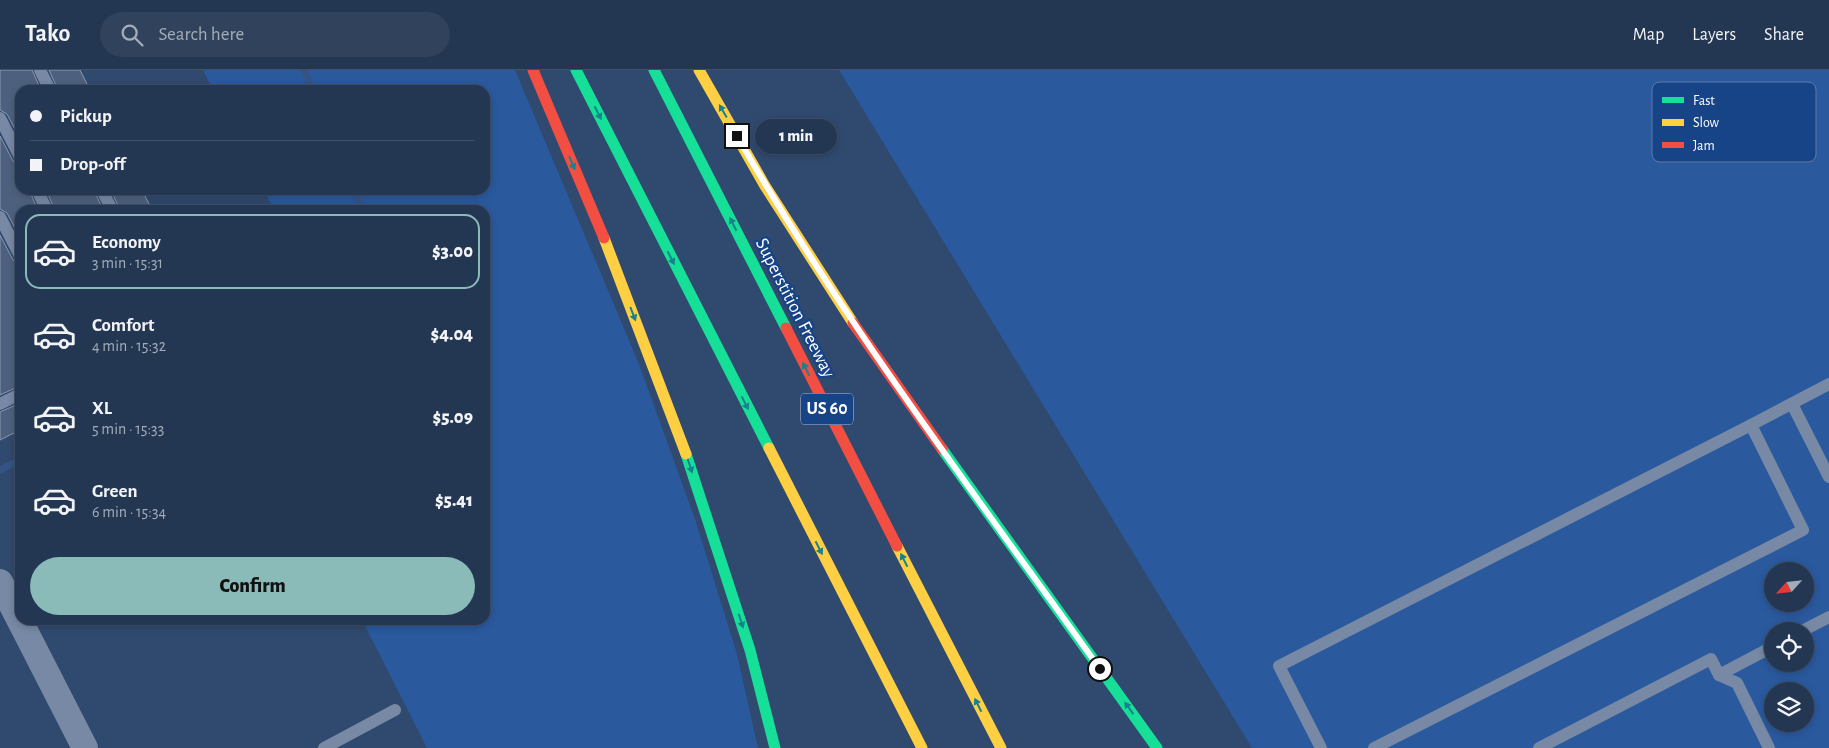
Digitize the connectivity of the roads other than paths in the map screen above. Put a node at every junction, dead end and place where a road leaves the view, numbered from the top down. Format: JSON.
{"nodes":[{"id":1,"x":40,"y":70,"type":"edge"},
{"id":2,"x":533,"y":70,"type":"edge"},
{"id":3,"x":576,"y":70,"type":"edge"},
{"id":4,"x":654,"y":70,"type":"edge"},
{"id":5,"x":699,"y":70,"type":"edge"},
{"id":6,"x":48,"y":85,"type":"edge"},
{"id":7,"x":0,"y":118,"type":"edge"},
{"id":8,"x":15,"y":147,"type":"edge"},
{"id":9,"x":0,"y":217,"type":"edge"},
{"id":10,"x":15,"y":246,"type":"edge"},
{"id":11,"x":1829,"y":384,"type":"edge"},
{"id":12,"x":15,"y":396,"type":"edge"},
{"id":13,"x":0,"y":404,"type":"edge"},
{"id":14,"x":1792,"y":404,"type":"junction"},
{"id":15,"x":1751,"y":425,"type":"junction"},
{"id":16,"x":1829,"y":477,"type":"edge"},
{"id":17,"x":0,"y":582,"type":"edge"},
{"id":18,"x":15,"y":611,"type":"edge"},
{"id":19,"x":1829,"y":617,"type":"edge"},
{"id":20,"x":22,"y":625,"type":"edge"},
{"id":21,"x":1814,"y":625,"type":"edge"},
{"id":22,"x":1764,"y":651,"type":"edge"},
{"id":23,"x":1719,"y":674,"type":"junction"},
{"id":24,"x":395,"y":710,"type":"dead end"},
{"id":25,"x":85,"y":748,"type":"edge"},
{"id":26,"x":324,"y":748,"type":"edge"},
{"id":27,"x":775,"y":748,"type":"edge"},
{"id":28,"x":922,"y":748,"type":"edge"},
{"id":29,"x":1001,"y":748,"type":"edge"},
{"id":30,"x":1157,"y":748,"type":"edge"},
{"id":31,"x":1321,"y":748,"type":"edge"},
{"id":32,"x":1374,"y":748,"type":"edge"},
{"id":33,"x":1538,"y":748,"type":"edge"},
{"id":34,"x":1769,"y":748,"type":"edge"}],
"edges":[{"from":1,"to":6,"type":"lane"},
{"from":2,"to":27,"type":"highway","one_way":true},
{"from":3,"to":28,"type":"highway","one_way":true},
{"from":29,"to":4,"type":"highway","name":"Superstition Freeway","number":"US 60","one_way":true},
{"from":30,"to":5,"type":"highway","one_way":true},
{"from":7,"to":8,"type":"lane"},
{"from":9,"to":10,"type":"lane"},
{"from":11,"to":14,"type":"lane"},
{"from":12,"to":13,"type":"lane"},
{"from":14,"to":15,"type":"lane"},
{"from":14,"to":16,"type":"lane"},
{"from":15,"to":31,"type":"lane"},
{"from":15,"to":32,"type":"lane"},
{"from":17,"to":18,"type":"street"},
{"from":19,"to":21,"type":"lane"},
{"from":20,"to":25,"type":"street"},
{"from":22,"to":23,"type":"lane"},
{"from":23,"to":33,"type":"lane"},
{"from":23,"to":34,"type":"lane"},
{"from":24,"to":26,"type":"lane"}]}
